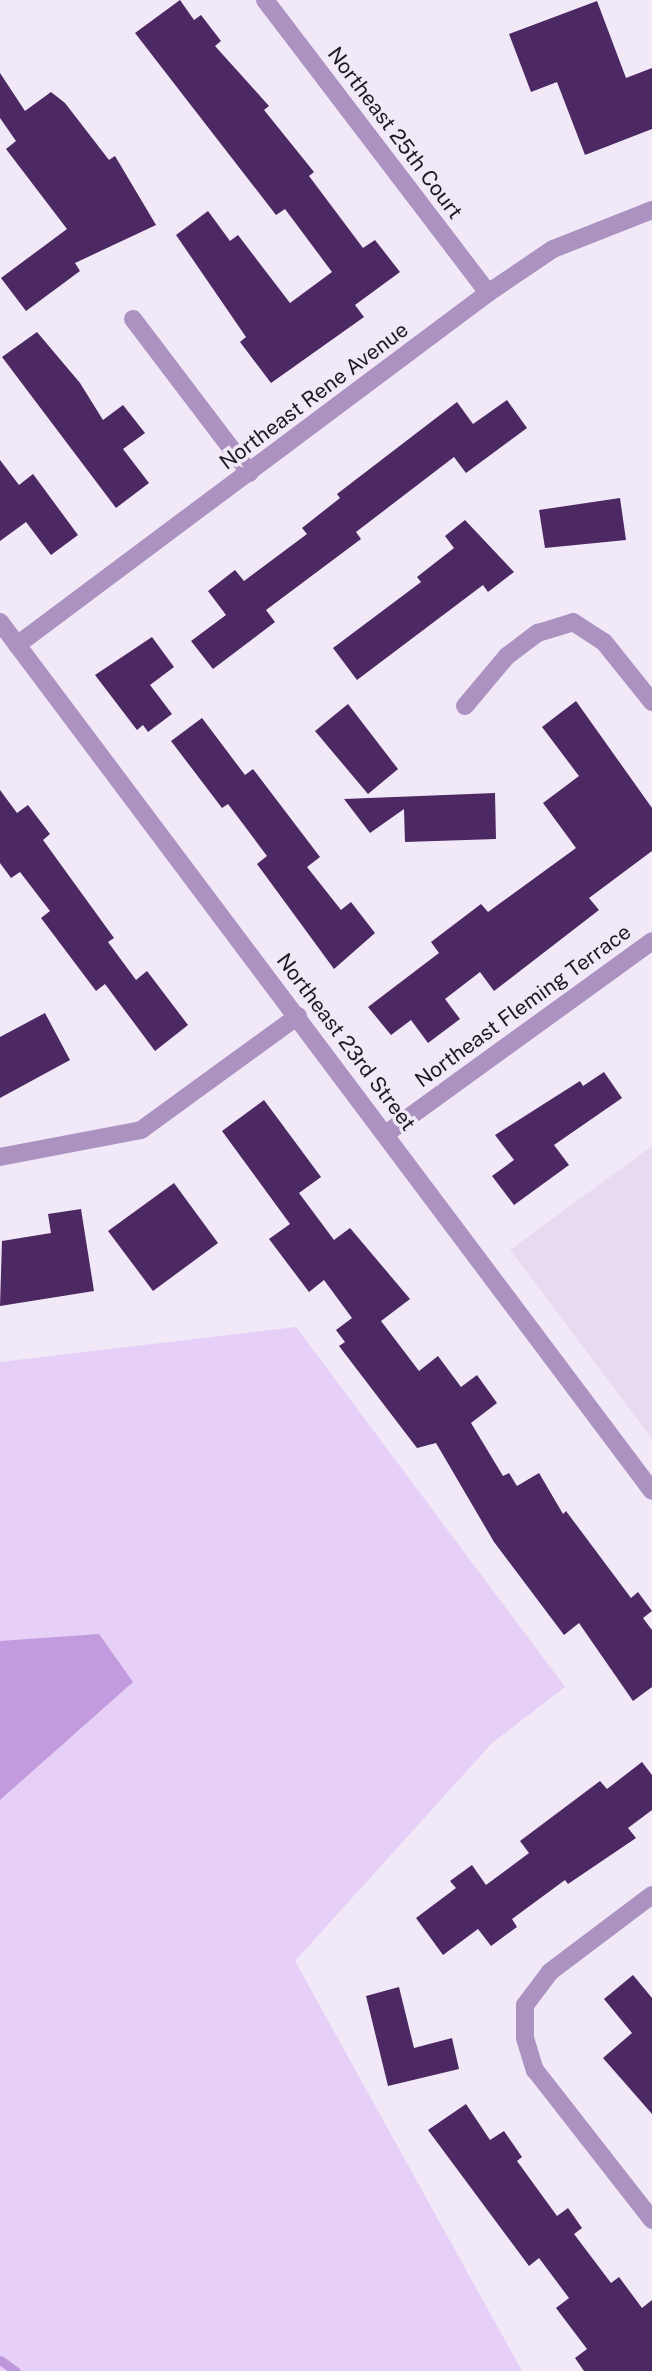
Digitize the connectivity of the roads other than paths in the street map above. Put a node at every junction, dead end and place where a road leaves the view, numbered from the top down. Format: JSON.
{"nodes":[{"id":1,"x":265,"y":0,"type":"edge"},
{"id":2,"x":652,"y":210,"type":"edge"},
{"id":3,"x":488,"y":293,"type":"junction"},
{"id":4,"x":133,"y":320,"type":"dead end"},
{"id":5,"x":250,"y":473,"type":"junction"},
{"id":6,"x":0,"y":622,"type":"edge"},
{"id":7,"x":17,"y":645,"type":"junction"},
{"id":8,"x":652,"y":702,"type":"edge"},
{"id":9,"x":465,"y":706,"type":"dead end"},
{"id":10,"x":652,"y":941,"type":"edge"},
{"id":11,"x":298,"y":1016,"type":"junction"},
{"id":12,"x":387,"y":1133,"type":"junction"},
{"id":13,"x":0,"y":1157,"type":"edge"},
{"id":14,"x":652,"y":1491,"type":"edge"},
{"id":15,"x":652,"y":1895,"type":"edge"},
{"id":16,"x":652,"y":2220,"type":"edge"}],
"edges":[{"from":1,"to":3,"type":"street","name":"Northeast 25th Court"},
{"from":2,"to":3,"type":"street","name":"Northeast Rene Avenue"},
{"from":3,"to":5,"type":"street","name":"Northeast Rene Avenue"},
{"from":4,"to":5,"type":"street"},
{"from":5,"to":7,"type":"street","name":"Northeast Rene Avenue"},
{"from":6,"to":7,"type":"street","name":"Northeast 23rd Street"},
{"from":7,"to":11,"type":"street","name":"Northeast 23rd Street"},
{"from":8,"to":9,"type":"street"},
{"from":10,"to":12,"type":"street","name":"Northeast Fleming Terrace"},
{"from":11,"to":12,"type":"street","name":"Northeast 23rd Street"},
{"from":11,"to":13,"type":"street"},
{"from":12,"to":14,"type":"street","name":"Northeast 23rd Street"},
{"from":15,"to":16,"type":"street"}]}
